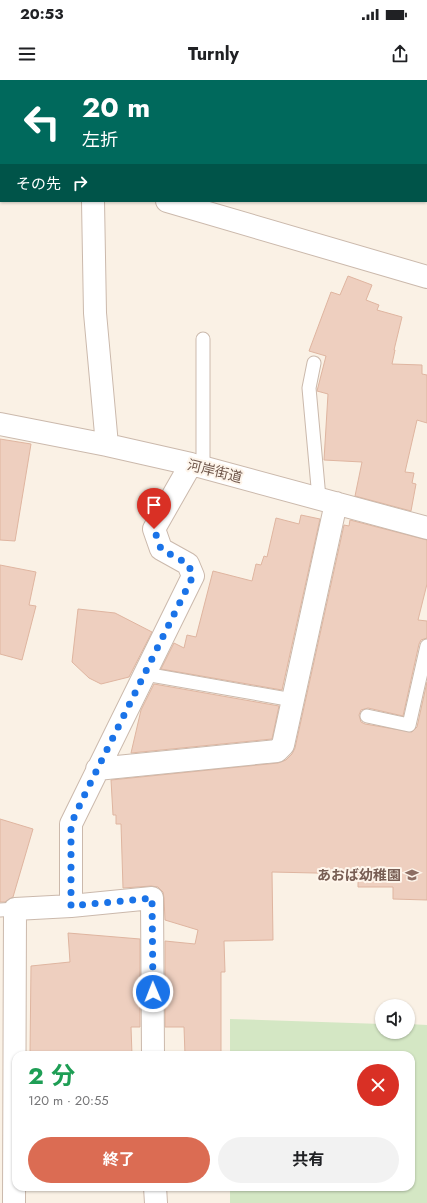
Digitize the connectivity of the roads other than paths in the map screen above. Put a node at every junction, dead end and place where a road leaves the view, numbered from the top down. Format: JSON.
{"nodes":[{"id":1,"x":93,"y":202,"type":"edge"},
{"id":2,"x":170,"y":202,"type":"edge"},
{"id":3,"x":427,"y":277,"type":"edge"},
{"id":4,"x":203,"y":339,"type":"dead end"},
{"id":5,"x":314,"y":363,"type":"dead end"},
{"id":6,"x":0,"y":424,"type":"edge"},
{"id":7,"x":107,"y":445,"type":"junction"},
{"id":8,"x":197,"y":466,"type":"junction"},
{"id":9,"x":327,"y":501,"type":"junction"},
{"id":10,"x":427,"y":528,"type":"edge"},
{"id":11,"x":427,"y":646,"type":"edge"},
{"id":12,"x":145,"y":674,"type":"junction"},
{"id":13,"x":293,"y":700,"type":"junction"},
{"id":14,"x":367,"y":716,"type":"dead end"},
{"id":15,"x":97,"y":769,"type":"junction"},
{"id":16,"x":71,"y":906,"type":"junction"},
{"id":17,"x":7,"y":910,"type":"edge"},
{"id":18,"x":8,"y":1032,"type":"edge"},
{"id":19,"x":153,"y":1051,"type":"edge"},
{"id":20,"x":12,"y":1146,"type":"edge"},
{"id":21,"x":14,"y":1191,"type":"edge"},
{"id":22,"x":155,"y":1191,"type":"edge"},
{"id":23,"x":14,"y":1203,"type":"edge"},
{"id":24,"x":156,"y":1203,"type":"edge"}],
"edges":[{"from":1,"to":7,"type":"street"},
{"from":2,"to":3,"type":"street"},
{"from":4,"to":8,"type":"lane"},
{"from":5,"to":9,"type":"lane"},
{"from":6,"to":7,"type":"street","name":"河岸街道"},
{"from":7,"to":8,"type":"street","name":"河岸街道"},
{"from":8,"to":9,"type":"street","name":"河岸街道"},
{"from":8,"to":12,"type":"street"},
{"from":9,"to":10,"type":"street","name":"河岸街道"},
{"from":9,"to":13,"type":"street"},
{"from":11,"to":14,"type":"lane"},
{"from":12,"to":13,"type":"lane"},
{"from":12,"to":15,"type":"street"},
{"from":13,"to":15,"type":"street"},
{"from":15,"to":16,"type":"street"},
{"from":16,"to":17,"type":"street"},
{"from":16,"to":19,"type":"street"},
{"from":17,"to":18,"type":"street"},
{"from":18,"to":20,"type":"street"},
{"from":21,"to":23,"type":"street"},
{"from":22,"to":24,"type":"street"}]}
